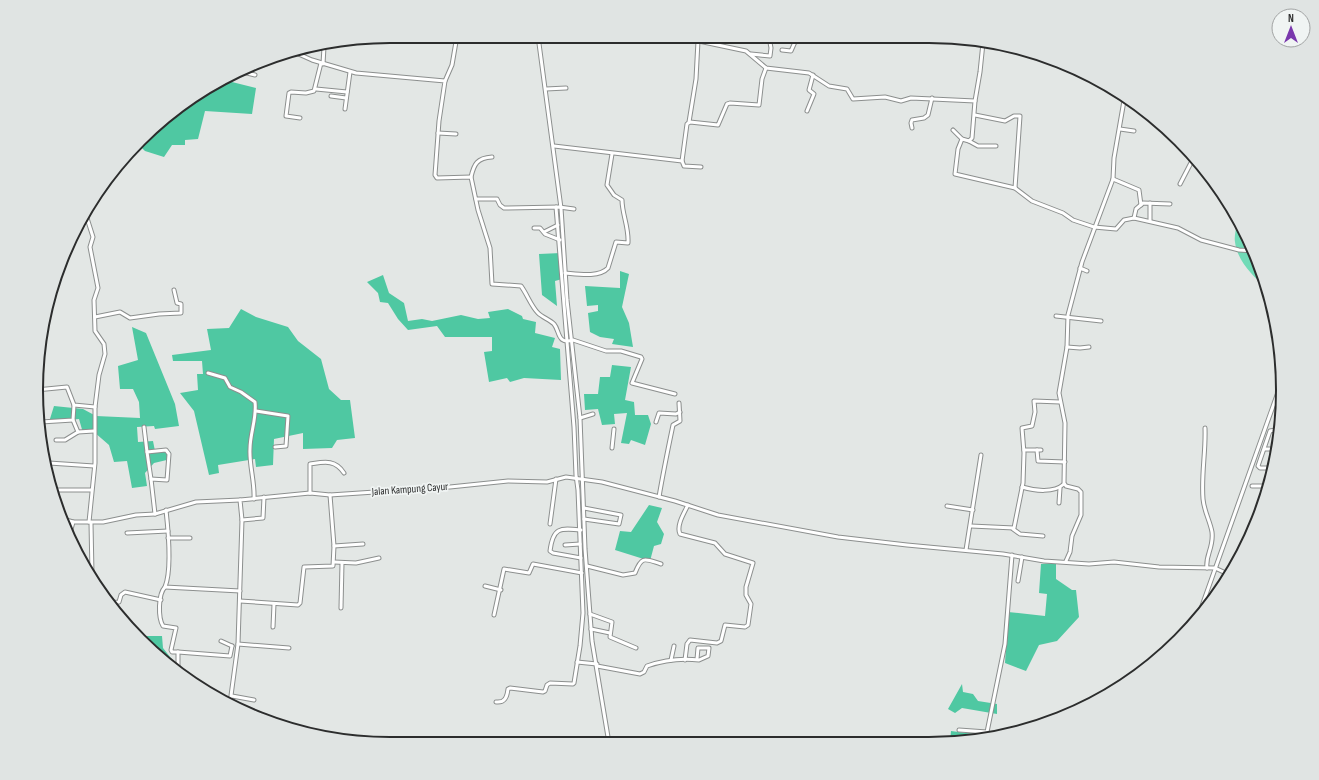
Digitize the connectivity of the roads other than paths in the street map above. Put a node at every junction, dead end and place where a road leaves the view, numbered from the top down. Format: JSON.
{"nodes":[{"id":1,"x":456,"y":43,"type":"edge"},
{"id":2,"x":539,"y":43,"type":"edge"},
{"id":3,"x":698,"y":43,"type":"edge"},
{"id":4,"x":706,"y":43,"type":"edge"},
{"id":5,"x":770,"y":43,"type":"edge"},
{"id":6,"x":795,"y":43,"type":"edge"},
{"id":7,"x":983,"y":47,"type":"edge"},
{"id":8,"x":324,"y":50,"type":"edge"},
{"id":9,"x":782,"y":50,"type":"dead end"},
{"id":10,"x":750,"y":54,"type":"junction"},
{"id":11,"x":301,"y":55,"type":"edge"},
{"id":12,"x":322,"y":63,"type":"junction"},
{"id":13,"x":766,"y":68,"type":"junction"},
{"id":14,"x":350,"y":72,"type":"junction"},
{"id":15,"x":248,"y":73,"type":"edge"},
{"id":16,"x":255,"y":75,"type":"dead end"},
{"id":17,"x":812,"y":75,"type":"junction"},
{"id":18,"x":445,"y":81,"type":"junction"},
{"id":19,"x":546,"y":88,"type":"junction"},
{"id":20,"x":566,"y":88,"type":"dead end"},
{"id":21,"x":316,"y":89,"type":"junction"},
{"id":22,"x":347,"y":92,"type":"junction"},
{"id":23,"x":331,"y":96,"type":"dead end"},
{"id":24,"x":346,"y":98,"type":"junction"},
{"id":25,"x":932,"y":98,"type":"junction"},
{"id":26,"x":975,"y":101,"type":"junction"},
{"id":27,"x":1124,"y":102,"type":"edge"},
{"id":28,"x":345,"y":109,"type":"dead end"},
{"id":29,"x":807,"y":111,"type":"dead end"},
{"id":30,"x":975,"y":115,"type":"junction"},
{"id":31,"x":300,"y":118,"type":"dead end"},
{"id":32,"x":689,"y":122,"type":"junction"},
{"id":33,"x":912,"y":128,"type":"dead end"},
{"id":34,"x":1120,"y":129,"type":"junction"},
{"id":35,"x":953,"y":130,"type":"dead end"},
{"id":36,"x":1134,"y":131,"type":"dead end"},
{"id":37,"x":438,"y":133,"type":"junction"},
{"id":38,"x":456,"y":134,"type":"dead end"},
{"id":39,"x":962,"y":140,"type":"junction"},
{"id":40,"x":969,"y":141,"type":"junction"},
{"id":41,"x":554,"y":146,"type":"junction"},
{"id":42,"x":996,"y":146,"type":"dead end"},
{"id":43,"x":612,"y":154,"type":"junction"},
{"id":44,"x":492,"y":157,"type":"dead end"},
{"id":45,"x":682,"y":161,"type":"junction"},
{"id":46,"x":1191,"y":162,"type":"edge"},
{"id":47,"x":701,"y":167,"type":"dead end"},
{"id":48,"x":471,"y":177,"type":"junction"},
{"id":49,"x":1113,"y":179,"type":"junction"},
{"id":50,"x":1180,"y":184,"type":"dead end"},
{"id":51,"x":1015,"y":188,"type":"junction"},
{"id":52,"x":476,"y":199,"type":"junction"},
{"id":53,"x":1150,"y":203,"type":"junction"},
{"id":54,"x":1170,"y":204,"type":"dead end"},
{"id":55,"x":1141,"y":205,"type":"junction"},
{"id":56,"x":559,"y":207,"type":"junction"},
{"id":57,"x":574,"y":209,"type":"dead end"},
{"id":58,"x":1134,"y":218,"type":"junction"},
{"id":59,"x":87,"y":219,"type":"edge"},
{"id":60,"x":1150,"y":221,"type":"junction"},
{"id":61,"x":558,"y":225,"type":"junction"},
{"id":62,"x":1094,"y":227,"type":"junction"},
{"id":63,"x":534,"y":228,"type":"dead end"},
{"id":64,"x":544,"y":232,"type":"junction"},
{"id":65,"x":559,"y":240,"type":"junction"},
{"id":66,"x":564,"y":240,"type":"junction"},
{"id":67,"x":1247,"y":251,"type":"edge"},
{"id":68,"x":1080,"y":268,"type":"junction"},
{"id":69,"x":1087,"y":270,"type":"dead end"},
{"id":70,"x":565,"y":273,"type":"junction"},
{"id":71,"x":174,"y":290,"type":"dead end"},
{"id":72,"x":1056,"y":316,"type":"dead end"},
{"id":73,"x":95,"y":317,"type":"junction"},
{"id":74,"x":1068,"y":318,"type":"junction"},
{"id":75,"x":1101,"y":321,"type":"dead end"},
{"id":76,"x":572,"y":340,"type":"junction"},
{"id":77,"x":567,"y":341,"type":"junction"},
{"id":78,"x":1067,"y":347,"type":"junction"},
{"id":79,"x":1089,"y":347,"type":"dead end"},
{"id":80,"x":208,"y":373,"type":"dead end"},
{"id":81,"x":43,"y":389,"type":"edge"},
{"id":82,"x":674,"y":394,"type":"dead end"},
{"id":83,"x":1060,"y":402,"type":"junction"},
{"id":84,"x":1275,"y":402,"type":"edge"},
{"id":85,"x":679,"y":403,"type":"dead end"},
{"id":86,"x":74,"y":405,"type":"junction"},
{"id":87,"x":94,"y":407,"type":"junction"},
{"id":88,"x":256,"y":410,"type":"junction"},
{"id":89,"x":680,"y":412,"type":"junction"},
{"id":90,"x":593,"y":414,"type":"dead end"},
{"id":91,"x":580,"y":418,"type":"junction"},
{"id":92,"x":74,"y":420,"type":"junction"},
{"id":93,"x":45,"y":422,"type":"edge"},
{"id":94,"x":656,"y":422,"type":"dead end"},
{"id":95,"x":144,"y":427,"type":"dead end"},
{"id":96,"x":1205,"y":428,"type":"dead end"},
{"id":97,"x":614,"y":429,"type":"dead end"},
{"id":98,"x":94,"y":430,"type":"junction"},
{"id":99,"x":1273,"y":430,"type":"edge"},
{"id":100,"x":78,"y":432,"type":"junction"},
{"id":101,"x":56,"y":440,"type":"dead end"},
{"id":102,"x":276,"y":447,"type":"dead end"},
{"id":103,"x":612,"y":448,"type":"dead end"},
{"id":104,"x":1264,"y":449,"type":"junction"},
{"id":105,"x":1271,"y":449,"type":"edge"},
{"id":106,"x":1024,"y":450,"type":"junction"},
{"id":107,"x":1037,"y":450,"type":"junction"},
{"id":108,"x":1042,"y":450,"type":"dead end"},
{"id":109,"x":147,"y":452,"type":"junction"},
{"id":110,"x":981,"y":455,"type":"dead end"},
{"id":111,"x":1065,"y":462,"type":"junction"},
{"id":112,"x":51,"y":463,"type":"edge"},
{"id":113,"x":94,"y":466,"type":"junction"},
{"id":114,"x":1267,"y":468,"type":"edge"},
{"id":115,"x":344,"y":473,"type":"dead end"},
{"id":116,"x":151,"y":479,"type":"junction"},
{"id":117,"x":556,"y":479,"type":"junction"},
{"id":118,"x":580,"y":480,"type":"junction"},
{"id":119,"x":1064,"y":484,"type":"junction"},
{"id":120,"x":1252,"y":486,"type":"dead end"},
{"id":121,"x":1262,"y":486,"type":"edge"},
{"id":122,"x":1022,"y":487,"type":"junction"},
{"id":123,"x":1060,"y":488,"type":"junction"},
{"id":124,"x":58,"y":490,"type":"edge"},
{"id":125,"x":91,"y":490,"type":"junction"},
{"id":126,"x":310,"y":493,"type":"junction"},
{"id":127,"x":330,"y":495,"type":"junction"},
{"id":128,"x":264,"y":497,"type":"junction"},
{"id":129,"x":659,"y":497,"type":"junction"},
{"id":130,"x":254,"y":499,"type":"junction"},
{"id":131,"x":240,"y":500,"type":"junction"},
{"id":132,"x":1059,"y":503,"type":"dead end"},
{"id":133,"x":688,"y":505,"type":"junction"},
{"id":134,"x":947,"y":506,"type":"dead end"},
{"id":135,"x":584,"y":508,"type":"junction"},
{"id":136,"x":166,"y":510,"type":"junction"},
{"id":137,"x":973,"y":510,"type":"junction"},
{"id":138,"x":155,"y":514,"type":"junction"},
{"id":139,"x":584,"y":519,"type":"junction"},
{"id":140,"x":242,"y":520,"type":"junction"},
{"id":141,"x":68,"y":521,"type":"edge"},
{"id":142,"x":73,"y":522,"type":"junction"},
{"id":143,"x":90,"y":522,"type":"junction"},
{"id":144,"x":550,"y":524,"type":"dead end"},
{"id":145,"x":971,"y":526,"type":"junction"},
{"id":146,"x":71,"y":528,"type":"edge"},
{"id":147,"x":1013,"y":529,"type":"junction"},
{"id":148,"x":580,"y":530,"type":"junction"},
{"id":149,"x":585,"y":530,"type":"junction"},
{"id":150,"x":168,"y":531,"type":"junction"},
{"id":151,"x":127,"y":533,"type":"dead end"},
{"id":152,"x":1043,"y":536,"type":"dead end"},
{"id":153,"x":168,"y":538,"type":"junction"},
{"id":154,"x":190,"y":538,"type":"dead end"},
{"id":155,"x":363,"y":544,"type":"dead end"},
{"id":156,"x":580,"y":544,"type":"junction"},
{"id":157,"x":565,"y":545,"type":"dead end"},
{"id":158,"x":334,"y":546,"type":"junction"},
{"id":159,"x":966,"y":550,"type":"junction"},
{"id":160,"x":1012,"y":555,"type":"junction"},
{"id":161,"x":1022,"y":557,"type":"junction"},
{"id":162,"x":379,"y":558,"type":"dead end"},
{"id":163,"x":581,"y":558,"type":"junction"},
{"id":164,"x":1066,"y":561,"type":"junction"},
{"id":165,"x":334,"y":562,"type":"junction"},
{"id":166,"x":342,"y":563,"type":"junction"},
{"id":167,"x":661,"y":564,"type":"dead end"},
{"id":168,"x":90,"y":566,"type":"edge"},
{"id":169,"x":587,"y":566,"type":"junction"},
{"id":170,"x":1207,"y":568,"type":"junction"},
{"id":171,"x":1215,"y":568,"type":"junction"},
{"id":172,"x":1225,"y":572,"type":"edge"},
{"id":173,"x":582,"y":573,"type":"junction"},
{"id":174,"x":1018,"y":581,"type":"dead end"},
{"id":175,"x":485,"y":586,"type":"dead end"},
{"id":176,"x":164,"y":587,"type":"junction"},
{"id":177,"x":501,"y":590,"type":"junction"},
{"id":178,"x":240,"y":591,"type":"junction"},
{"id":179,"x":161,"y":600,"type":"junction"},
{"id":180,"x":240,"y":601,"type":"junction"},
{"id":181,"x":116,"y":602,"type":"edge"},
{"id":182,"x":1203,"y":602,"type":"edge"},
{"id":183,"x":274,"y":604,"type":"junction"},
{"id":184,"x":341,"y":608,"type":"dead end"},
{"id":185,"x":590,"y":614,"type":"junction"},
{"id":186,"x":494,"y":615,"type":"dead end"},
{"id":187,"x":273,"y":627,"type":"dead end"},
{"id":188,"x":591,"y":629,"type":"junction"},
{"id":189,"x":610,"y":633,"type":"junction"},
{"id":190,"x":221,"y":641,"type":"dead end"},
{"id":191,"x":238,"y":645,"type":"junction"},
{"id":192,"x":232,"y":646,"type":"junction"},
{"id":193,"x":674,"y":646,"type":"dead end"},
{"id":194,"x":289,"y":648,"type":"dead end"},
{"id":195,"x":636,"y":648,"type":"dead end"},
{"id":196,"x":178,"y":652,"type":"junction"},
{"id":197,"x":671,"y":660,"type":"junction"},
{"id":198,"x":684,"y":660,"type":"junction"},
{"id":199,"x":697,"y":660,"type":"junction"},
{"id":200,"x":577,"y":662,"type":"junction"},
{"id":201,"x":178,"y":664,"type":"edge"},
{"id":202,"x":597,"y":665,"type":"junction"},
{"id":203,"x":232,"y":696,"type":"joint"},
{"id":204,"x":254,"y":700,"type":"dead end"},
{"id":205,"x":496,"y":702,"type":"dead end"},
{"id":206,"x":959,"y":730,"type":"dead end"},
{"id":207,"x":986,"y":732,"type":"edge"},
{"id":208,"x":987,"y":732,"type":"edge"},
{"id":209,"x":608,"y":737,"type":"edge"}],
"edges":[{"from":1,"to":18,"type":"street"},
{"from":2,"to":19,"type":"street"},
{"from":3,"to":32,"type":"street"},
{"from":4,"to":10,"type":"street"},
{"from":5,"to":10,"type":"street"},
{"from":6,"to":9,"type":"street"},
{"from":7,"to":26,"type":"street"},
{"from":8,"to":12,"type":"street"},
{"from":10,"to":13,"type":"street"},
{"from":11,"to":12,"type":"street"},
{"from":12,"to":14,"type":"street"},
{"from":12,"to":21,"type":"street"},
{"from":13,"to":17,"type":"street"},
{"from":13,"to":32,"type":"street"},
{"from":14,"to":18,"type":"street"},
{"from":14,"to":22,"type":"street"},
{"from":15,"to":16,"type":"street"},
{"from":17,"to":25,"type":"street"},
{"from":17,"to":29,"type":"street"},
{"from":18,"to":37,"type":"street"},
{"from":19,"to":20,"type":"street"},
{"from":19,"to":41,"type":"street"},
{"from":21,"to":22,"type":"street"},
{"from":21,"to":31,"type":"street"},
{"from":22,"to":24,"type":"street"},
{"from":23,"to":24,"type":"street"},
{"from":24,"to":28,"type":"street"},
{"from":25,"to":26,"type":"street"},
{"from":25,"to":33,"type":"street"},
{"from":26,"to":30,"type":"street"},
{"from":27,"to":34,"type":"street"},
{"from":30,"to":40,"type":"street"},
{"from":30,"to":51,"type":"street"},
{"from":32,"to":45,"type":"street"},
{"from":34,"to":36,"type":"street"},
{"from":34,"to":49,"type":"street"},
{"from":35,"to":39,"type":"street"},
{"from":37,"to":38,"type":"street"},
{"from":37,"to":48,"type":"street"},
{"from":39,"to":40,"type":"street"},
{"from":39,"to":51,"type":"street"},
{"from":40,"to":42,"type":"street"},
{"from":41,"to":43,"type":"street"},
{"from":41,"to":56,"type":"street"},
{"from":43,"to":45,"type":"street"},
{"from":43,"to":70,"type":"street"},
{"from":44,"to":48,"type":"street"},
{"from":45,"to":47,"type":"street"},
{"from":46,"to":50,"type":"street"},
{"from":48,"to":52,"type":"street"},
{"from":49,"to":55,"type":"street"},
{"from":49,"to":62,"type":"street"},
{"from":51,"to":62,"type":"street"},
{"from":52,"to":56,"type":"street"},
{"from":52,"to":77,"type":"street"},
{"from":53,"to":54,"type":"street"},
{"from":53,"to":55,"type":"street"},
{"from":53,"to":60,"type":"street"},
{"from":55,"to":58,"type":"street"},
{"from":56,"to":57,"type":"street"},
{"from":56,"to":61,"type":"street"},
{"from":56,"to":66,"type":"street"},
{"from":58,"to":60,"type":"street"},
{"from":58,"to":62,"type":"street"},
{"from":59,"to":73,"type":"street"},
{"from":60,"to":67,"type":"street"},
{"from":61,"to":64,"type":"street"},
{"from":61,"to":65,"type":"street"},
{"from":62,"to":68,"type":"street"},
{"from":63,"to":64,"type":"street"},
{"from":64,"to":65,"type":"street"},
{"from":65,"to":66,"type":"street"},
{"from":65,"to":77,"type":"street"},
{"from":66,"to":70,"type":"street"},
{"from":68,"to":69,"type":"street"},
{"from":68,"to":74,"type":"street"},
{"from":70,"to":76,"type":"street"},
{"from":71,"to":73,"type":"street"},
{"from":72,"to":74,"type":"street"},
{"from":73,"to":87,"type":"street"},
{"from":74,"to":75,"type":"street"},
{"from":74,"to":78,"type":"street"},
{"from":76,"to":77,"type":"street"},
{"from":76,"to":82,"type":"street"},
{"from":76,"to":91,"type":"street"},
{"from":77,"to":118,"type":"street"},
{"from":78,"to":79,"type":"street"},
{"from":78,"to":83,"type":"street"},
{"from":80,"to":88,"type":"street"},
{"from":81,"to":86,"type":"street"},
{"from":83,"to":106,"type":"street"},
{"from":83,"to":111,"type":"street"},
{"from":84,"to":171,"type":"street"},
{"from":85,"to":89,"type":"street"},
{"from":86,"to":87,"type":"street"},
{"from":86,"to":92,"type":"street"},
{"from":87,"to":98,"type":"street"},
{"from":88,"to":102,"type":"street"},
{"from":88,"to":130,"type":"street"},
{"from":89,"to":94,"type":"street"},
{"from":89,"to":129,"type":"street"},
{"from":90,"to":91,"type":"street"},
{"from":91,"to":118,"type":"street"},
{"from":92,"to":93,"type":"street"},
{"from":92,"to":100,"type":"street"},
{"from":95,"to":109,"type":"street"},
{"from":96,"to":170,"type":"street"},
{"from":97,"to":103,"type":"street"},
{"from":98,"to":100,"type":"street"},
{"from":98,"to":113,"type":"street"},
{"from":99,"to":104,"type":"street"},
{"from":100,"to":101,"type":"street"},
{"from":104,"to":105,"type":"street"},
{"from":104,"to":114,"type":"street"},
{"from":106,"to":107,"type":"street"},
{"from":106,"to":122,"type":"street"},
{"from":107,"to":108,"type":"street"},
{"from":107,"to":111,"type":"street"},
{"from":109,"to":116,"type":"street"},
{"from":109,"to":116,"type":"street"},
{"from":110,"to":137,"type":"street"},
{"from":111,"to":119,"type":"street"},
{"from":112,"to":113,"type":"street"},
{"from":113,"to":125,"type":"street"},
{"from":115,"to":126,"type":"street"},
{"from":116,"to":138,"type":"street"},
{"from":117,"to":118,"type":"street","name":"Jalan Kampung Cayur"},
{"from":117,"to":127,"type":"street","name":"Jalan Kampung Cayur"},
{"from":117,"to":144,"type":"street"},
{"from":118,"to":129,"type":"street","name":"Jalan Kampung Cayur"},
{"from":118,"to":135,"type":"street"},
{"from":118,"to":148,"type":"street"},
{"from":119,"to":123,"type":"street"},
{"from":119,"to":164,"type":"street"},
{"from":120,"to":121,"type":"street"},
{"from":122,"to":123,"type":"street"},
{"from":122,"to":147,"type":"street"},
{"from":123,"to":132,"type":"street"},
{"from":124,"to":125,"type":"street"},
{"from":125,"to":143,"type":"street"},
{"from":126,"to":127,"type":"street","name":"Jalan Kampung Cayur"},
{"from":126,"to":128,"type":"street","name":"Jalan Kampung Cayur"},
{"from":127,"to":158,"type":"street"},
{"from":128,"to":130,"type":"street","name":"Jalan Kampung Cayur"},
{"from":128,"to":140,"type":"street"},
{"from":129,"to":133,"type":"street","name":"Jalan Kampung Cayur"},
{"from":130,"to":131,"type":"street","name":"Jalan Kampung Cayur"},
{"from":131,"to":136,"type":"street","name":"Jalan Kampung Cayur"},
{"from":131,"to":140,"type":"street"},
{"from":133,"to":159,"type":"street","name":"Jalan Kampung Cayur"},
{"from":133,"to":198,"type":"street"},
{"from":134,"to":137,"type":"street"},
{"from":135,"to":139,"type":"street"},
{"from":135,"to":139,"type":"street"},
{"from":136,"to":138,"type":"street","name":"Jalan Kampung Cayur"},
{"from":136,"to":150,"type":"street"},
{"from":137,"to":145,"type":"street"},
{"from":138,"to":143,"type":"street","name":"Jalan Kampung Cayur"},
{"from":139,"to":149,"type":"street"},
{"from":140,"to":178,"type":"street"},
{"from":141,"to":142,"type":"street"},
{"from":142,"to":143,"type":"street"},
{"from":142,"to":146,"type":"street"},
{"from":143,"to":168,"type":"street"},
{"from":145,"to":147,"type":"street"},
{"from":145,"to":159,"type":"street"},
{"from":147,"to":152,"type":"street"},
{"from":148,"to":149,"type":"street"},
{"from":148,"to":156,"type":"street"},
{"from":148,"to":163,"type":"street"},
{"from":149,"to":169,"type":"street"},
{"from":150,"to":151,"type":"street"},
{"from":150,"to":153,"type":"street"},
{"from":153,"to":154,"type":"street"},
{"from":153,"to":176,"type":"street"},
{"from":155,"to":158,"type":"street"},
{"from":156,"to":157,"type":"street"},
{"from":156,"to":163,"type":"street"},
{"from":158,"to":165,"type":"street"},
{"from":159,"to":160,"type":"street","name":"Jalan Kampung Cayur"},
{"from":160,"to":161,"type":"street","name":"Jalan Kampung Cayur"},
{"from":160,"to":208,"type":"street"},
{"from":161,"to":164,"type":"street","name":"Jalan Kampung Cayur"},
{"from":161,"to":174,"type":"street"},
{"from":162,"to":166,"type":"street"},
{"from":163,"to":173,"type":"street"},
{"from":164,"to":170,"type":"street","name":"Jalan Kampung Cayur"},
{"from":165,"to":166,"type":"street"},
{"from":165,"to":183,"type":"street"},
{"from":166,"to":184,"type":"street"},
{"from":167,"to":169,"type":"street"},
{"from":169,"to":185,"type":"street"},
{"from":170,"to":171,"type":"street","name":"Jalan Kampung Cayur"},
{"from":171,"to":172,"type":"street"},
{"from":171,"to":182,"type":"street"},
{"from":173,"to":177,"type":"street"},
{"from":173,"to":200,"type":"street"},
{"from":175,"to":177,"type":"street"},
{"from":176,"to":178,"type":"street"},
{"from":176,"to":179,"type":"street"},
{"from":177,"to":186,"type":"street"},
{"from":178,"to":180,"type":"street"},
{"from":179,"to":181,"type":"street"},
{"from":179,"to":196,"type":"street"},
{"from":180,"to":183,"type":"street"},
{"from":180,"to":191,"type":"street"},
{"from":183,"to":187,"type":"street"},
{"from":185,"to":188,"type":"street"},
{"from":185,"to":189,"type":"street"},
{"from":188,"to":189,"type":"street"},
{"from":188,"to":202,"type":"street"},
{"from":189,"to":195,"type":"street"},
{"from":190,"to":192,"type":"street"},
{"from":191,"to":192,"type":"street"},
{"from":191,"to":194,"type":"street"},
{"from":191,"to":203,"type":"street"},
{"from":192,"to":196,"type":"street"},
{"from":193,"to":197,"type":"street"},
{"from":196,"to":201,"type":"street"},
{"from":197,"to":198,"type":"street"},
{"from":197,"to":202,"type":"street"},
{"from":198,"to":199,"type":"street"},
{"from":199,"to":199,"type":"street"},
{"from":200,"to":202,"type":"street"},
{"from":200,"to":205,"type":"street"},
{"from":202,"to":209,"type":"street"},
{"from":203,"to":204,"type":"street"},
{"from":206,"to":207,"type":"street"}]}
